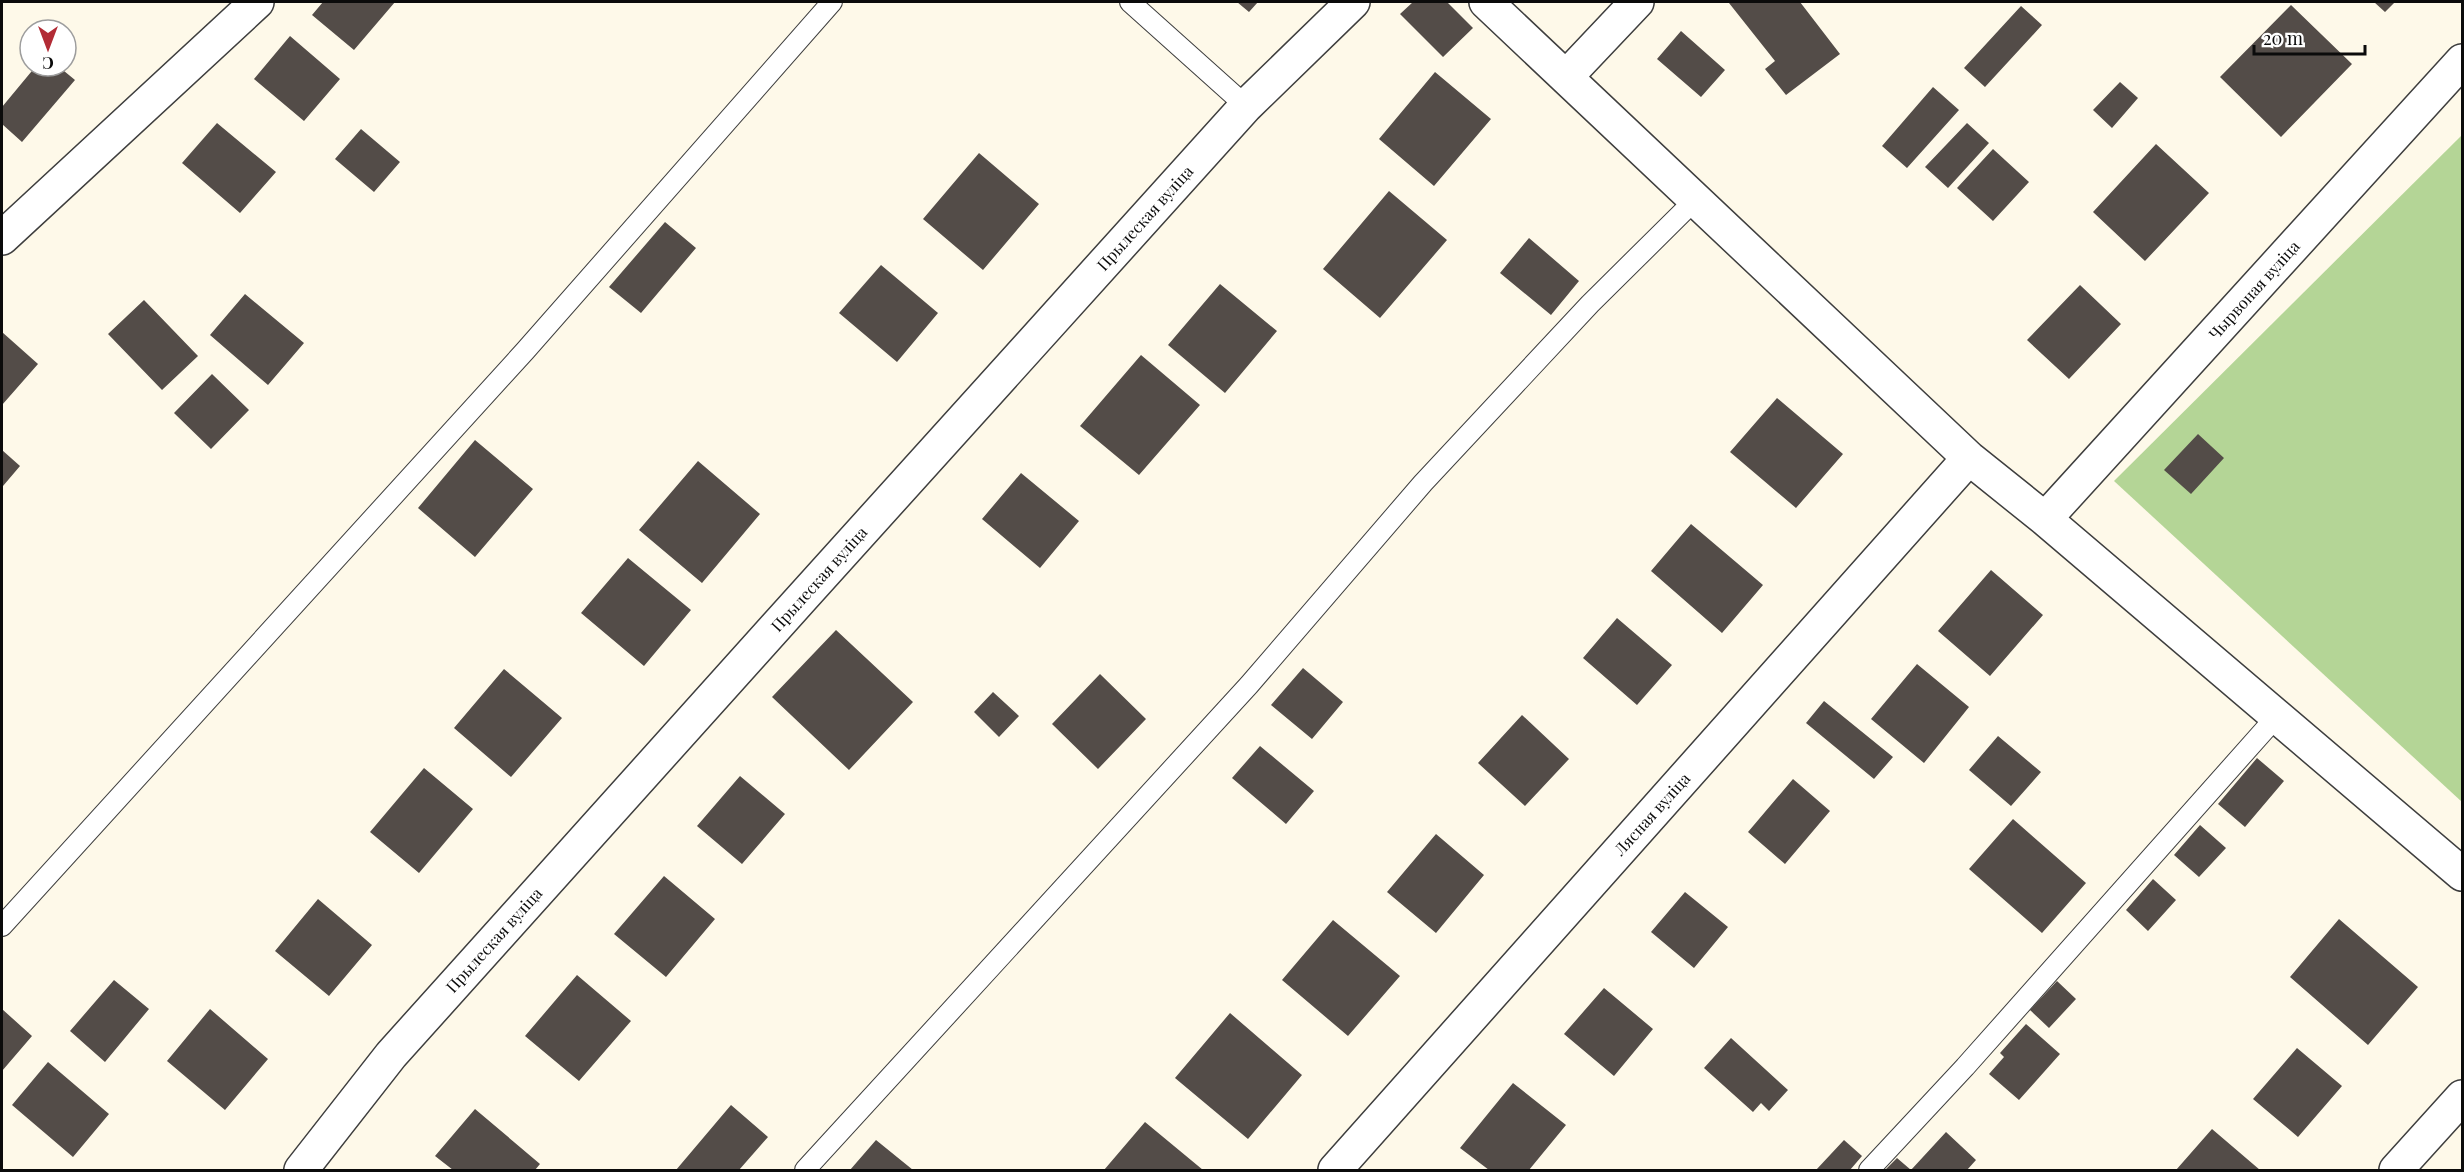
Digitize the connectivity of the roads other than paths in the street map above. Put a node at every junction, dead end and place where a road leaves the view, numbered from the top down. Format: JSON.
{"nodes":[{"id":1,"x":257,"y":2,"type":"edge"},
{"id":2,"x":832,"y":2,"type":"edge"},
{"id":3,"x":1130,"y":2,"type":"edge"},
{"id":4,"x":1353,"y":2,"type":"edge"},
{"id":5,"x":1486,"y":2,"type":"edge"},
{"id":6,"x":1637,"y":2,"type":"edge"},
{"id":7,"x":2463,"y":61,"type":"edge"},
{"id":8,"x":1566,"y":77,"type":"junction"},
{"id":9,"x":1246,"y":106,"type":"junction"},
{"id":10,"x":1696,"y":200,"type":"junction"},
{"id":11,"x":2,"y":238,"type":"edge"},
{"id":12,"x":1969,"y":458,"type":"junction"},
{"id":13,"x":2045,"y":519,"type":"junction"},
{"id":14,"x":2277,"y":716,"type":"junction"},
{"id":15,"x":2463,"y":874,"type":"edge"},
{"id":16,"x":2,"y":926,"type":"edge"},
{"id":17,"x":2463,"y":1097,"type":"edge"},
{"id":18,"x":301,"y":1170,"type":"edge"},
{"id":19,"x":805,"y":1170,"type":"edge"},
{"id":20,"x":1335,"y":1170,"type":"edge"},
{"id":21,"x":1869,"y":1170,"type":"edge"},
{"id":22,"x":2396,"y":1170,"type":"edge"}],
"edges":[{"from":1,"to":11,"type":"street"},
{"from":2,"to":16,"type":"lane"},
{"from":3,"to":9,"type":"lane"},
{"from":4,"to":9,"type":"street","name":"Прылеская вуліца"},
{"from":5,"to":8,"type":"street"},
{"from":6,"to":8,"type":"street"},
{"from":7,"to":13,"type":"street","name":"Чырвоная вуліца"},
{"from":8,"to":10,"type":"street"},
{"from":9,"to":18,"type":"street","name":"Прылеская вуліца"},
{"from":10,"to":12,"type":"street"},
{"from":10,"to":19,"type":"lane"},
{"from":12,"to":13,"type":"street"},
{"from":12,"to":20,"type":"street","name":"Лясная вуліца"},
{"from":13,"to":14,"type":"street"},
{"from":14,"to":15,"type":"street"},
{"from":14,"to":21,"type":"lane"},
{"from":17,"to":22,"type":"street"}]}
